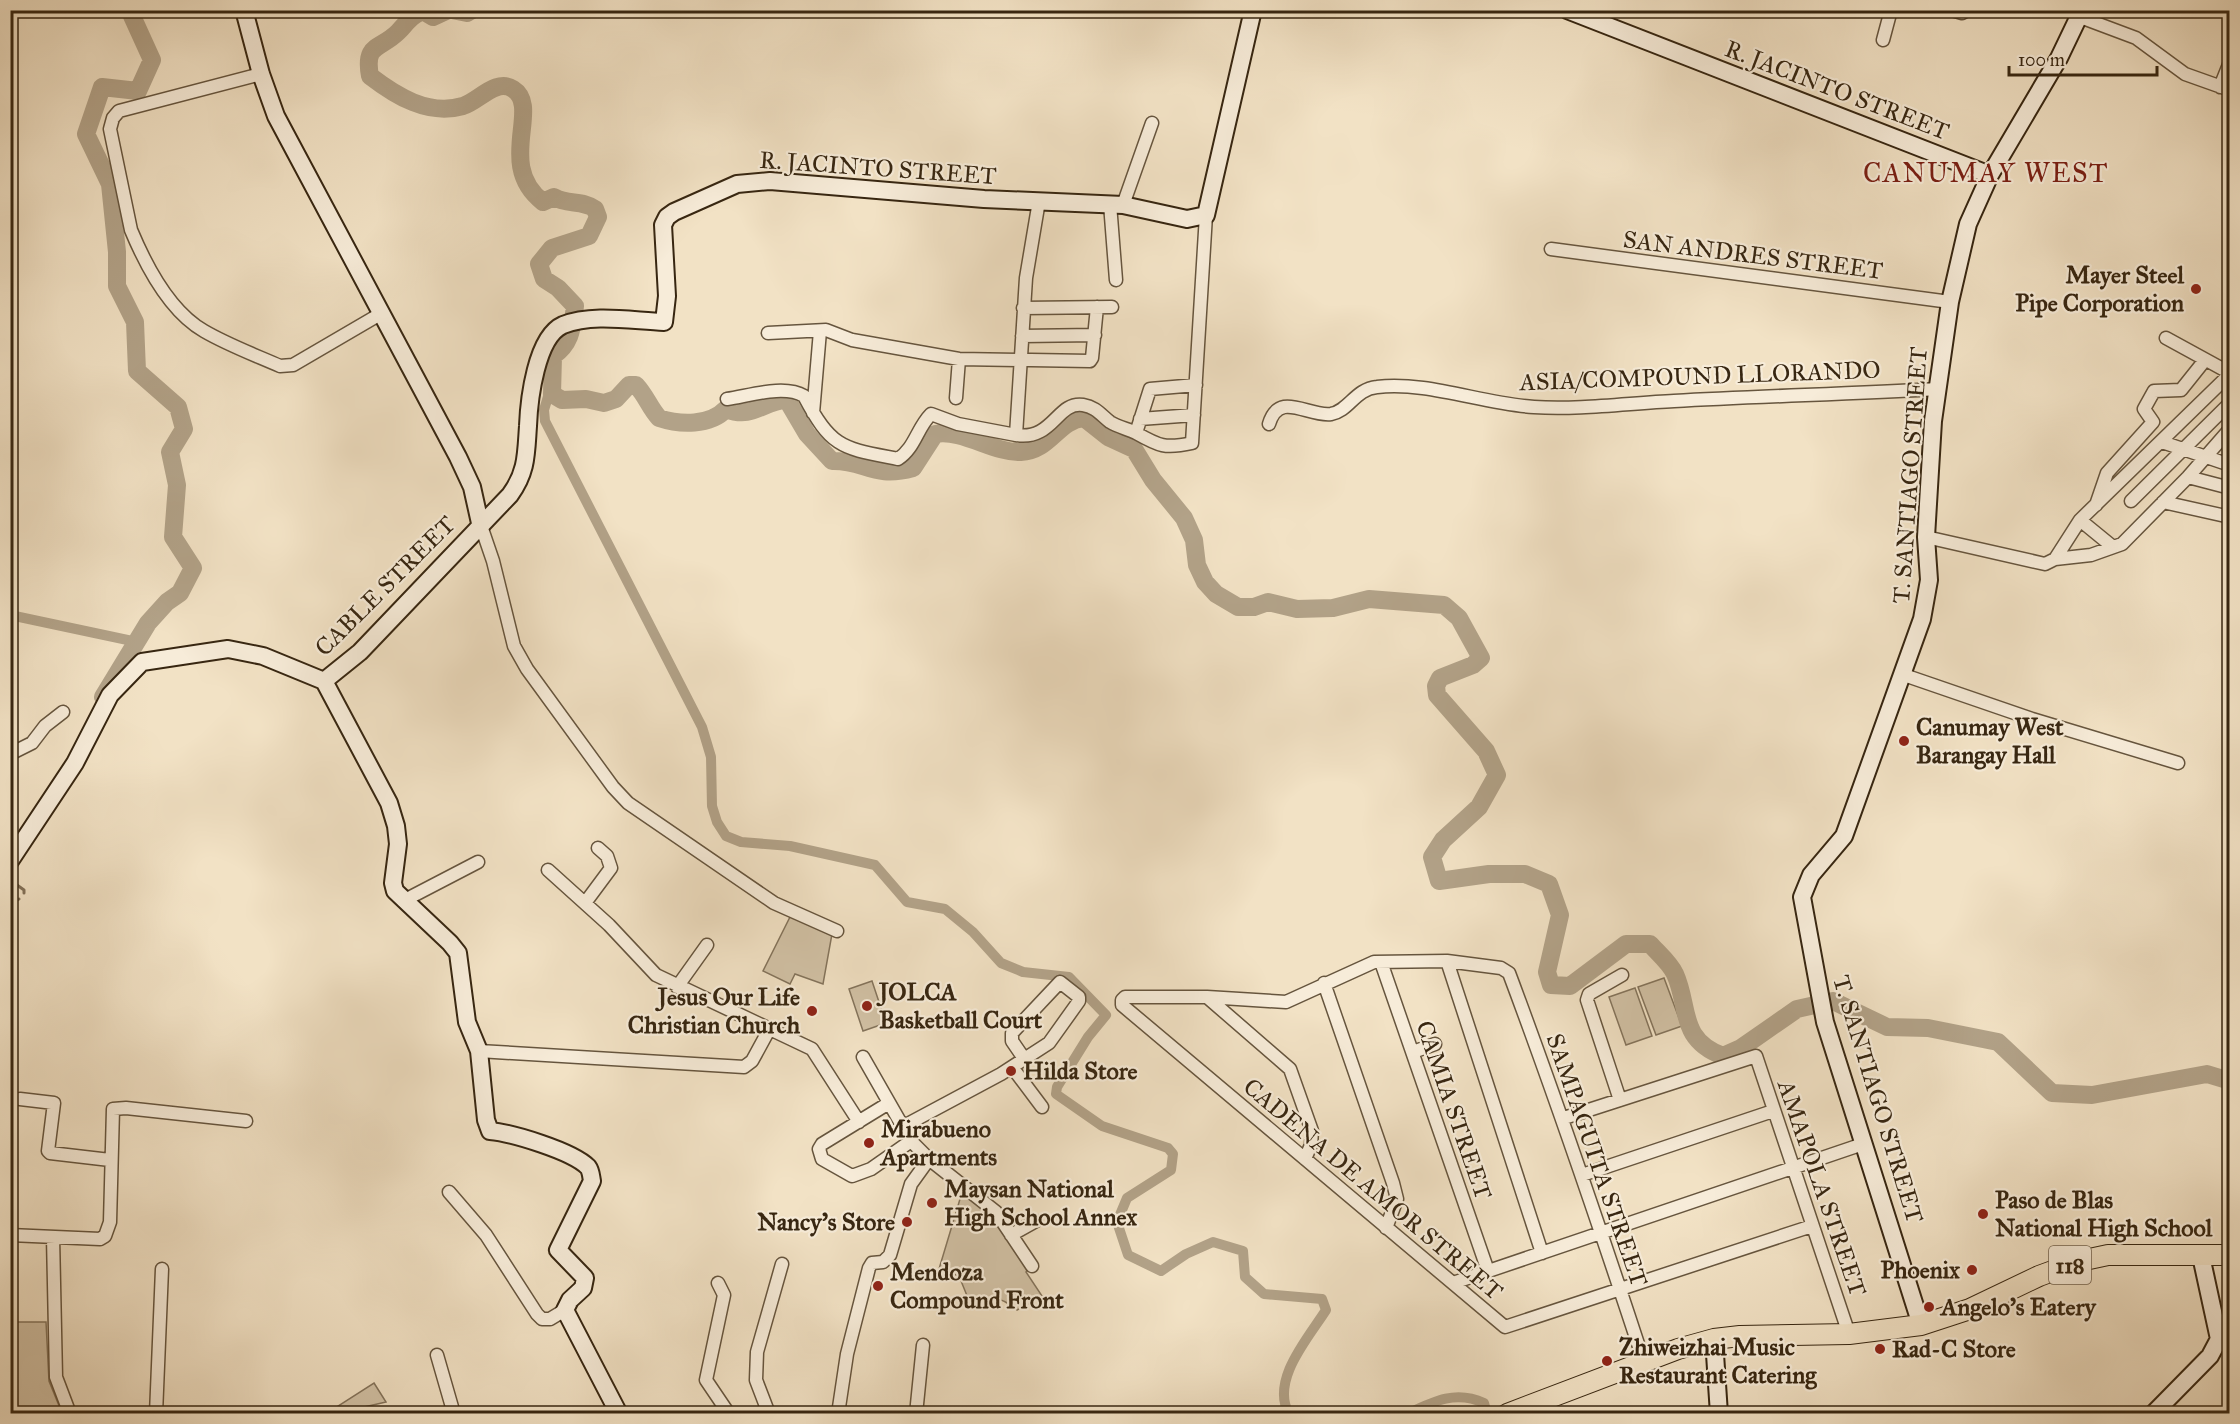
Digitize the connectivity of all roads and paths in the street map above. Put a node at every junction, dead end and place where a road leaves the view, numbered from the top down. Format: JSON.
{"nodes":[{"id":1,"x":244,"y":10,"type":"edge"},
{"id":2,"x":1254,"y":10,"type":"edge"},
{"id":3,"x":1567,"y":10,"type":"edge"},
{"id":4,"x":1891,"y":10,"type":"edge"},
{"id":5,"x":1952,"y":10,"type":"edge"},
{"id":6,"x":1966,"y":10,"type":"edge"},
{"id":7,"x":2081,"y":14,"type":"edge"},
{"id":8,"x":1883,"y":40,"type":"dead end"},
{"id":9,"x":2229,"y":62,"type":"edge"},
{"id":10,"x":261,"y":74,"type":"junction"},
{"id":11,"x":2225,"y":89,"type":"edge"},
{"id":12,"x":1152,"y":123,"type":"dead end"},
{"id":13,"x":1990,"y":175,"type":"junction"},
{"id":14,"x":1039,"y":201,"type":"junction"},
{"id":15,"x":1117,"y":204,"type":"junction"},
{"id":16,"x":1206,"y":215,"type":"junction"},
{"id":17,"x":1551,"y":249,"type":"dead end"},
{"id":18,"x":1116,"y":280,"type":"dead end"},
{"id":19,"x":1950,"y":302,"type":"junction"},
{"id":20,"x":1097,"y":307,"type":"junction"},
{"id":21,"x":1112,"y":307,"type":"dead end"},
{"id":22,"x":1023,"y":308,"type":"junction"},
{"id":23,"x":382,"y":314,"type":"junction"},
{"id":24,"x":820,"y":331,"type":"junction"},
{"id":25,"x":768,"y":333,"type":"dead end"},
{"id":26,"x":1095,"y":335,"type":"junction"},
{"id":27,"x":1022,"y":336,"type":"junction"},
{"id":28,"x":2166,"y":338,"type":"dead end"},
{"id":29,"x":959,"y":359,"type":"junction"},
{"id":30,"x":2205,"y":360,"type":"junction"},
{"id":31,"x":1020,"y":361,"type":"junction"},
{"id":32,"x":2229,"y":374,"type":"edge"},
{"id":33,"x":1196,"y":385,"type":"junction"},
{"id":34,"x":1937,"y":389,"type":"junction"},
{"id":35,"x":956,"y":398,"type":"dead end"},
{"id":36,"x":727,"y":399,"type":"dead end"},
{"id":37,"x":2229,"y":403,"type":"edge"},
{"id":38,"x":813,"y":414,"type":"junction"},
{"id":39,"x":1194,"y":415,"type":"junction"},
{"id":40,"x":1140,"y":419,"type":"junction"},
{"id":41,"x":1269,"y":424,"type":"dead end"},
{"id":42,"x":2229,"y":429,"type":"edge"},
{"id":43,"x":1136,"y":433,"type":"junction"},
{"id":44,"x":1016,"y":435,"type":"junction"},
{"id":45,"x":2162,"y":442,"type":"junction"},
{"id":46,"x":2182,"y":450,"type":"junction"},
{"id":47,"x":2204,"y":457,"type":"junction"},
{"id":48,"x":2229,"y":464,"type":"edge"},
{"id":49,"x":2188,"y":477,"type":"junction"},
{"id":50,"x":2229,"y":488,"type":"edge"},
{"id":51,"x":2131,"y":501,"type":"dead end"},
{"id":52,"x":2163,"y":502,"type":"junction"},
{"id":53,"x":2096,"y":506,"type":"junction"},
{"id":54,"x":2229,"y":517,"type":"edge"},
{"id":55,"x":2080,"y":520,"type":"junction"},
{"id":56,"x":480,"y":524,"type":"junction"},
{"id":57,"x":1926,"y":537,"type":"junction"},
{"id":58,"x":2113,"y":547,"type":"junction"},
{"id":59,"x":2055,"y":559,"type":"junction"},
{"id":60,"x":1904,"y":675,"type":"junction"},
{"id":61,"x":324,"y":681,"type":"junction"},
{"id":62,"x":63,"y":712,"type":"dead end"},
{"id":63,"x":10,"y":754,"type":"edge"},
{"id":64,"x":2178,"y":764,"type":"dead end"},
{"id":65,"x":598,"y":848,"type":"dead end"},
{"id":66,"x":10,"y":861,"type":"edge"},
{"id":67,"x":478,"y":862,"type":"dead end"},
{"id":68,"x":548,"y":870,"type":"dead end"},
{"id":69,"x":403,"y":901,"type":"junction"},
{"id":70,"x":585,"y":903,"type":"junction"},
{"id":71,"x":837,"y":931,"type":"dead end"},
{"id":72,"x":707,"y":945,"type":"dead end"},
{"id":73,"x":1381,"y":962,"type":"junction"},
{"id":74,"x":1447,"y":962,"type":"junction"},
{"id":75,"x":1622,"y":975,"type":"dead end"},
{"id":76,"x":1324,"y":983,"type":"junction"},
{"id":77,"x":677,"y":987,"type":"junction"},
{"id":78,"x":1206,"y":997,"type":"junction"},
{"id":79,"x":770,"y":1028,"type":"junction"},
{"id":80,"x":1435,"y":1044,"type":"dead end"},
{"id":81,"x":479,"y":1051,"type":"junction"},
{"id":82,"x":1413,"y":1052,"type":"junction"},
{"id":83,"x":863,"y":1057,"type":"dead end"},
{"id":84,"x":1024,"y":1060,"type":"junction"},
{"id":85,"x":1012,"y":1067,"type":"junction"},
{"id":86,"x":20,"y":1099,"type":"dead end"},
{"id":87,"x":1620,"y":1100,"type":"junction"},
{"id":88,"x":889,"y":1103,"type":"junction"},
{"id":89,"x":1042,"y":1107,"type":"dead end"},
{"id":90,"x":1773,"y":1111,"type":"junction"},
{"id":91,"x":1564,"y":1118,"type":"junction"},
{"id":92,"x":246,"y":1121,"type":"dead end"},
{"id":93,"x":859,"y":1122,"type":"junction"},
{"id":94,"x":902,"y":1127,"type":"junction"},
{"id":95,"x":911,"y":1141,"type":"junction"},
{"id":96,"x":1863,"y":1143,"type":"junction"},
{"id":97,"x":929,"y":1159,"type":"junction"},
{"id":98,"x":1305,"y":1159,"type":"junction"},
{"id":99,"x":110,"y":1160,"type":"junction"},
{"id":100,"x":1792,"y":1168,"type":"junction"},
{"id":101,"x":1582,"y":1175,"type":"junction"},
{"id":102,"x":449,"y":1192,"type":"dead end"},
{"id":103,"x":1036,"y":1221,"type":"dead end"},
{"id":104,"x":1812,"y":1226,"type":"junction"},
{"id":105,"x":1386,"y":1228,"type":"junction"},
{"id":106,"x":1601,"y":1233,"type":"junction"},
{"id":107,"x":10,"y":1235,"type":"edge"},
{"id":108,"x":1011,"y":1235,"type":"junction"},
{"id":109,"x":53,"y":1237,"type":"junction"},
{"id":110,"x":1542,"y":1253,"type":"junction"},
{"id":111,"x":2201,"y":1256,"type":"junction"},
{"id":112,"x":2229,"y":1256,"type":"edge"},
{"id":113,"x":782,"y":1264,"type":"dead end"},
{"id":114,"x":1032,"y":1266,"type":"dead end"},
{"id":115,"x":162,"y":1269,"type":"dead end"},
{"id":116,"x":1488,"y":1271,"type":"junction"},
{"id":117,"x":718,"y":1283,"type":"dead end"},
{"id":118,"x":1453,"y":1283,"type":"junction"},
{"id":119,"x":1620,"y":1289,"type":"junction"},
{"id":120,"x":565,"y":1311,"type":"junction"},
{"id":121,"x":1921,"y":1325,"type":"junction"},
{"id":122,"x":1849,"y":1334,"type":"junction"},
{"id":123,"x":1714,"y":1339,"type":"junction"},
{"id":124,"x":922,"y":1345,"type":"dead end"},
{"id":125,"x":437,"y":1355,"type":"dead end"},
{"id":126,"x":1644,"y":1362,"type":"junction"},
{"id":127,"x":70,"y":1413,"type":"edge"},
{"id":128,"x":156,"y":1413,"type":"edge"},
{"id":129,"x":454,"y":1413,"type":"edge"},
{"id":130,"x":619,"y":1413,"type":"edge"},
{"id":131,"x":729,"y":1413,"type":"edge"},
{"id":132,"x":769,"y":1413,"type":"edge"},
{"id":133,"x":838,"y":1413,"type":"edge"},
{"id":134,"x":916,"y":1413,"type":"edge"},
{"id":135,"x":1507,"y":1413,"type":"edge"},
{"id":136,"x":1719,"y":1413,"type":"edge"},
{"id":137,"x":2153,"y":1413,"type":"edge"}],
"edges":[{"from":1,"to":10,"type":"street"},
{"from":2,"to":16,"type":"street"},
{"from":3,"to":13,"type":"street","name":"R. JACINTO STREET"},
{"from":4,"to":8,"type":"street"},
{"from":5,"to":6,"type":"street"},
{"from":7,"to":11,"type":"street"},
{"from":7,"to":13,"type":"street","name":"T. SANTIAGO STREET"},
{"from":9,"to":11,"type":"street"},
{"from":10,"to":23,"type":"street"},
{"from":10,"to":23,"type":"street"},
{"from":12,"to":15,"type":"street"},
{"from":13,"to":19,"type":"street","name":"T. SANTIAGO STREET"},
{"from":14,"to":15,"type":"street","name":"R. JACINTO STREET"},
{"from":14,"to":22,"type":"street"},
{"from":14,"to":56,"type":"street","name":"R. JACINTO STREET"},
{"from":15,"to":16,"type":"street","name":"R. JACINTO STREET"},
{"from":15,"to":18,"type":"street"},
{"from":16,"to":33,"type":"street"},
{"from":17,"to":19,"type":"street","name":"SAN ANDRES STREET"},
{"from":19,"to":34,"type":"street","name":"T. SANTIAGO STREET"},
{"from":20,"to":21,"type":"street"},
{"from":20,"to":22,"type":"street"},
{"from":20,"to":26,"type":"street"},
{"from":22,"to":27,"type":"street"},
{"from":23,"to":56,"type":"street"},
{"from":24,"to":25,"type":"street"},
{"from":24,"to":29,"type":"street"},
{"from":24,"to":38,"type":"street"},
{"from":26,"to":27,"type":"street"},
{"from":26,"to":31,"type":"street"},
{"from":27,"to":31,"type":"street"},
{"from":28,"to":30,"type":"street"},
{"from":29,"to":31,"type":"street"},
{"from":29,"to":35,"type":"street"},
{"from":30,"to":32,"type":"street"},
{"from":30,"to":53,"type":"street"},
{"from":31,"to":44,"type":"street"},
{"from":32,"to":45,"type":"street"},
{"from":33,"to":39,"type":"street"},
{"from":33,"to":40,"type":"street"},
{"from":34,"to":41,"type":"street","name":"ASIA/COMPOUND LLORANDO"},
{"from":34,"to":57,"type":"street","name":"T. SANTIAGO STREET"},
{"from":36,"to":38,"type":"street"},
{"from":37,"to":46,"type":"street"},
{"from":38,"to":44,"type":"street"},
{"from":39,"to":40,"type":"street"},
{"from":39,"to":43,"type":"street"},
{"from":40,"to":43,"type":"street"},
{"from":42,"to":47,"type":"street"},
{"from":43,"to":44,"type":"street"},
{"from":45,"to":46,"type":"street"},
{"from":45,"to":53,"type":"street"},
{"from":46,"to":47,"type":"street"},
{"from":46,"to":51,"type":"street"},
{"from":47,"to":48,"type":"street"},
{"from":47,"to":49,"type":"street"},
{"from":49,"to":50,"type":"street"},
{"from":49,"to":52,"type":"street"},
{"from":52,"to":54,"type":"street"},
{"from":52,"to":58,"type":"street"},
{"from":53,"to":55,"type":"street"},
{"from":55,"to":58,"type":"street"},
{"from":55,"to":59,"type":"street"},
{"from":56,"to":61,"type":"street","name":"CABLE STREET"},
{"from":56,"to":71,"type":"street"},
{"from":57,"to":59,"type":"street"},
{"from":57,"to":60,"type":"street","name":"T. SANTIAGO STREET"},
{"from":58,"to":59,"type":"street"},
{"from":60,"to":64,"type":"street"},
{"from":60,"to":96,"type":"street","name":"T. SANTIAGO STREET"},
{"from":61,"to":66,"type":"street"},
{"from":61,"to":69,"type":"street"},
{"from":62,"to":63,"type":"street"},
{"from":65,"to":70,"type":"street"},
{"from":67,"to":69,"type":"street"},
{"from":68,"to":70,"type":"street"},
{"from":69,"to":81,"type":"street"},
{"from":70,"to":77,"type":"street"},
{"from":72,"to":77,"type":"street"},
{"from":73,"to":74,"type":"street"},
{"from":73,"to":76,"type":"street"},
{"from":73,"to":82,"type":"street","name":"CAMIA STREET"},
{"from":74,"to":91,"type":"street","name":"SAMPAGUITA STREET"},
{"from":74,"to":110,"type":"street"},
{"from":75,"to":87,"type":"street"},
{"from":76,"to":78,"type":"street"},
{"from":76,"to":105,"type":"street"},
{"from":77,"to":79,"type":"street"},
{"from":78,"to":98,"type":"street"},
{"from":78,"to":98,"type":"street","name":"CADENA DE AMOR STREET"},
{"from":79,"to":81,"type":"street"},
{"from":79,"to":93,"type":"street"},
{"from":80,"to":82,"type":"street"},
{"from":81,"to":120,"type":"street"},
{"from":82,"to":116,"type":"street","name":"CAMIA STREET"},
{"from":83,"to":88,"type":"street"},
{"from":84,"to":84,"type":"street"},
{"from":84,"to":85,"type":"street"},
{"from":85,"to":89,"type":"street"},
{"from":85,"to":94,"type":"street"},
{"from":86,"to":99,"type":"street"},
{"from":87,"to":90,"type":"street","name":"AMAPOLA STREET"},
{"from":87,"to":91,"type":"street"},
{"from":88,"to":93,"type":"street"},
{"from":88,"to":94,"type":"street"},
{"from":90,"to":100,"type":"street","name":"AMAPOLA STREET"},
{"from":90,"to":101,"type":"street"},
{"from":91,"to":101,"type":"street","name":"SAMPAGUITA STREET"},
{"from":92,"to":99,"type":"street"},
{"from":93,"to":95,"type":"street"},
{"from":94,"to":95,"type":"street"},
{"from":95,"to":97,"type":"street"},
{"from":96,"to":100,"type":"street"},
{"from":96,"to":121,"type":"street","name":"T. SANTIAGO STREET"},
{"from":97,"to":108,"type":"street"},
{"from":97,"to":133,"type":"street"},
{"from":98,"to":105,"type":"street","name":"CADENA DE AMOR STREET"},
{"from":99,"to":109,"type":"street"},
{"from":100,"to":104,"type":"street","name":"AMAPOLA STREET"},
{"from":100,"to":106,"type":"street"},
{"from":101,"to":106,"type":"street","name":"SAMPAGUITA STREET"},
{"from":102,"to":120,"type":"street"},
{"from":103,"to":108,"type":"street"},
{"from":104,"to":119,"type":"street"},
{"from":104,"to":122,"type":"street","name":"AMAPOLA STREET"},
{"from":105,"to":118,"type":"street","name":"CADENA DE AMOR STREET"},
{"from":106,"to":110,"type":"street"},
{"from":106,"to":119,"type":"street","name":"SAMPAGUITA STREET"},
{"from":107,"to":109,"type":"street"},
{"from":108,"to":114,"type":"street"},
{"from":109,"to":127,"type":"street"},
{"from":110,"to":116,"type":"street"},
{"from":111,"to":112,"type":"main road","number":"118"},
{"from":111,"to":121,"type":"main road","number":"118"},
{"from":111,"to":137,"type":"street"},
{"from":113,"to":132,"type":"street"},
{"from":115,"to":128,"type":"street"},
{"from":116,"to":118,"type":"street"},
{"from":117,"to":131,"type":"street"},
{"from":118,"to":119,"type":"street","name":"CADENA DE AMOR STREET"},
{"from":119,"to":126,"type":"street","name":"SAMPAGUITA STREET"},
{"from":120,"to":130,"type":"street"},
{"from":121,"to":122,"type":"main road","number":"118"},
{"from":122,"to":123,"type":"main road","number":"118"},
{"from":123,"to":126,"type":"main road","number":"118"},
{"from":123,"to":136,"type":"street"},
{"from":124,"to":134,"type":"street"},
{"from":125,"to":129,"type":"street"},
{"from":126,"to":135,"type":"main road","number":"118"}]}
